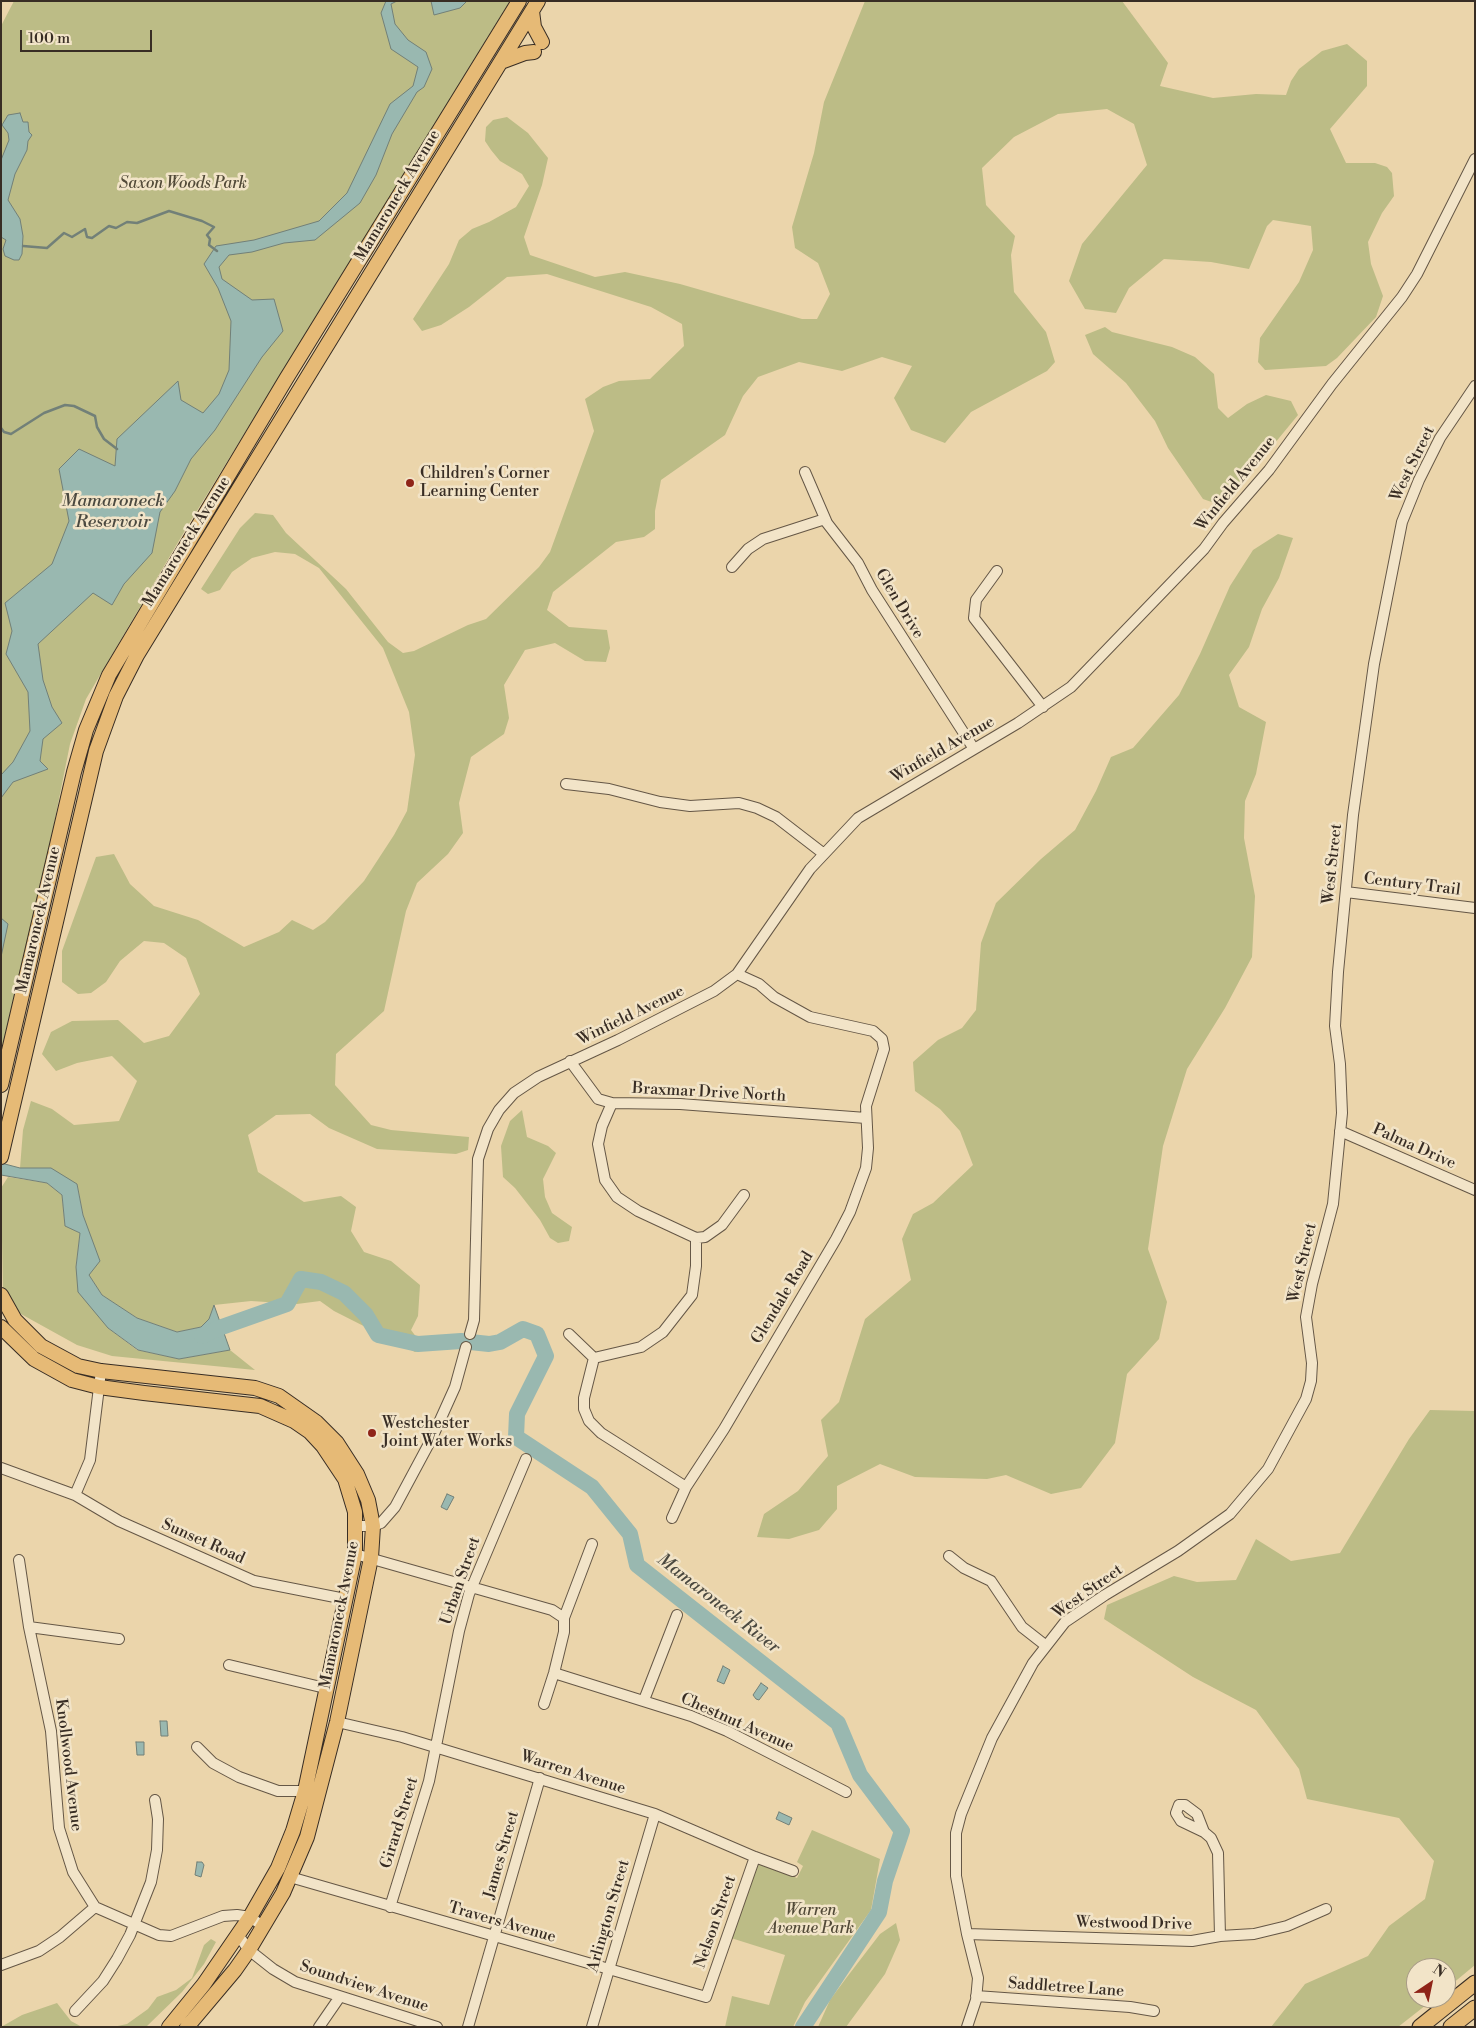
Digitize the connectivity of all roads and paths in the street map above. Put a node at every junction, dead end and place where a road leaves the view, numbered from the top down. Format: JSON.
{"nodes":[{"id":1,"x":519,"y":1,"type":"edge"},
{"id":2,"x":535,"y":6,"type":"edge"},
{"id":3,"x":501,"y":62,"type":"junction"},
{"id":4,"x":1475,"y":159,"type":"edge"},
{"id":5,"x":352,"y":271,"type":"junction"},
{"id":6,"x":367,"y":281,"type":"junction"},
{"id":7,"x":1475,"y":386,"type":"edge"},
{"id":8,"x":805,"y":472,"type":"dead end"},
{"id":9,"x":825,"y":519,"type":"junction"},
{"id":10,"x":732,"y":567,"type":"dead end"},
{"id":11,"x":997,"y":571,"type":"dead end"},
{"id":12,"x":1043,"y":707,"type":"junction"},
{"id":13,"x":974,"y":749,"type":"junction"},
{"id":14,"x":566,"y":784,"type":"dead end"},
{"id":15,"x":70,"y":788,"type":"junction"},
{"id":16,"x":86,"y":792,"type":"junction"},
{"id":17,"x":824,"y":854,"type":"junction"},
{"id":18,"x":1346,"y":892,"type":"junction"},
{"id":19,"x":1475,"y":908,"type":"edge"},
{"id":20,"x":737,"y":974,"type":"junction"},
{"id":21,"x":570,"y":1061,"type":"junction"},
{"id":22,"x":1,"y":1085,"type":"edge"},
{"id":23,"x":612,"y":1104,"type":"junction"},
{"id":24,"x":866,"y":1118,"type":"junction"},
{"id":25,"x":1340,"y":1131,"type":"junction"},
{"id":26,"x":2,"y":1156,"type":"edge"},
{"id":27,"x":1475,"y":1190,"type":"edge"},
{"id":28,"x":744,"y":1194,"type":"dead end"},
{"id":29,"x":696,"y":1238,"type":"junction"},
{"id":30,"x":1,"y":1295,"type":"edge"},
{"id":31,"x":1,"y":1327,"type":"edge"},
{"id":32,"x":470,"y":1334,"type":"dead end"},
{"id":33,"x":569,"y":1334,"type":"dead end"},
{"id":34,"x":466,"y":1347,"type":"dead end"},
{"id":35,"x":594,"y":1358,"type":"junction"},
{"id":36,"x":101,"y":1371,"type":"junction"},
{"id":37,"x":99,"y":1387,"type":"junction"},
{"id":38,"x":526,"y":1459,"type":"dead end"},
{"id":39,"x":1,"y":1468,"type":"edge"},
{"id":40,"x":686,"y":1488,"type":"junction"},
{"id":41,"x":75,"y":1495,"type":"junction"},
{"id":42,"x":672,"y":1518,"type":"dead end"},
{"id":43,"x":356,"y":1526,"type":"junction"},
{"id":44,"x":373,"y":1526,"type":"junction"},
{"id":45,"x":592,"y":1544,"type":"dead end"},
{"id":46,"x":355,"y":1554,"type":"junction"},
{"id":47,"x":949,"y":1556,"type":"dead end"},
{"id":48,"x":371,"y":1558,"type":"junction"},
{"id":49,"x":19,"y":1560,"type":"dead end"},
{"id":50,"x":472,"y":1587,"type":"junction"},
{"id":51,"x":345,"y":1599,"type":"junction"},
{"id":52,"x":677,"y":1616,"type":"dead end"},
{"id":53,"x":564,"y":1618,"type":"junction"},
{"id":54,"x":29,"y":1627,"type":"junction"},
{"id":55,"x":119,"y":1639,"type":"dead end"},
{"id":56,"x":1045,"y":1645,"type":"junction"},
{"id":57,"x":229,"y":1665,"type":"dead end"},
{"id":58,"x":554,"y":1674,"type":"junction"},
{"id":59,"x":325,"y":1688,"type":"junction"},
{"id":60,"x":644,"y":1700,"type":"junction"},
{"id":61,"x":544,"y":1704,"type":"dead end"},
{"id":62,"x":337,"y":1722,"type":"junction"},
{"id":63,"x":197,"y":1747,"type":"dead end"},
{"id":64,"x":436,"y":1747,"type":"junction"},
{"id":65,"x":540,"y":1778,"type":"junction"},
{"id":66,"x":305,"y":1791,"type":"junction"},
{"id":67,"x":846,"y":1792,"type":"dead end"},
{"id":68,"x":155,"y":1800,"type":"dead end"},
{"id":69,"x":655,"y":1814,"type":"junction"},
{"id":70,"x":1204,"y":1832,"type":"dead end"},
{"id":71,"x":755,"y":1857,"type":"junction"},
{"id":72,"x":793,"y":1871,"type":"dead end"},
{"id":73,"x":290,"y":1877,"type":"junction"},
{"id":74,"x":95,"y":1906,"type":"junction"},
{"id":75,"x":390,"y":1906,"type":"junction"},
{"id":76,"x":1326,"y":1909,"type":"dead end"},
{"id":77,"x":250,"y":1917,"type":"junction"},
{"id":78,"x":133,"y":1925,"type":"junction"},
{"id":79,"x":264,"y":1927,"type":"junction"},
{"id":80,"x":967,"y":1934,"type":"junction"},
{"id":81,"x":238,"y":1935,"type":"junction"},
{"id":82,"x":494,"y":1936,"type":"junction"},
{"id":83,"x":1220,"y":1936,"type":"junction"},
{"id":84,"x":250,"y":1950,"type":"junction"},
{"id":85,"x":1,"y":1965,"type":"edge"},
{"id":86,"x":609,"y":1969,"type":"junction"},
{"id":87,"x":1475,"y":1983,"type":"edge"},
{"id":88,"x":976,"y":1996,"type":"junction"},
{"id":89,"x":706,"y":1997,"type":"joint"},
{"id":90,"x":339,"y":1998,"type":"junction"},
{"id":91,"x":1475,"y":2008,"type":"edge"},
{"id":92,"x":75,"y":2011,"type":"dead end"},
{"id":93,"x":1154,"y":2011,"type":"dead end"},
{"id":94,"x":168,"y":2027,"type":"edge"},
{"id":95,"x":187,"y":2027,"type":"edge"},
{"id":96,"x":319,"y":2027,"type":"edge"},
{"id":97,"x":438,"y":2027,"type":"edge"},
{"id":98,"x":468,"y":2027,"type":"edge"},
{"id":99,"x":592,"y":2027,"type":"edge"},
{"id":100,"x":967,"y":2027,"type":"edge"},
{"id":101,"x":1420,"y":2027,"type":"edge"},
{"id":102,"x":1451,"y":2027,"type":"edge"}],
"edges":[{"from":1,"to":5,"type":"main road","name":"Mamaroneck Avenue"},
{"from":2,"to":3,"type":"main road","name":"Mamaroneck Avenue"},
{"from":2,"to":3,"type":"main road"},
{"from":3,"to":6,"type":"main road","name":"Mamaroneck Avenue"},
{"from":4,"to":12,"type":"street","name":"Winfield Avenue"},
{"from":5,"to":6,"type":"street"},
{"from":5,"to":15,"type":"main road","name":"Mamaroneck Avenue"},
{"from":6,"to":16,"type":"main road","name":"Mamaroneck Avenue"},
{"from":7,"to":18,"type":"street","name":"West Street"},
{"from":8,"to":9,"type":"street","name":"Glen Drive"},
{"from":9,"to":10,"type":"street"},
{"from":9,"to":13,"type":"street","name":"Glen Drive"},
{"from":11,"to":12,"type":"street"},
{"from":12,"to":13,"type":"street","name":"Winfield Avenue"},
{"from":13,"to":17,"type":"street","name":"Winfield Avenue"},
{"from":14,"to":17,"type":"street"},
{"from":15,"to":16,"type":"street"},
{"from":15,"to":22,"type":"main road","name":"Mamaroneck Avenue"},
{"from":16,"to":26,"type":"main road","name":"Mamaroneck Avenue"},
{"from":17,"to":20,"type":"street","name":"Winfield Avenue"},
{"from":18,"to":19,"type":"street","name":"Century Trail"},
{"from":18,"to":25,"type":"street","name":"West Street"},
{"from":20,"to":21,"type":"street","name":"Winfield Avenue"},
{"from":20,"to":24,"type":"street","name":"Glendale Road"},
{"from":21,"to":23,"type":"street","name":"Braxmar Drive North"},
{"from":21,"to":32,"type":"street","name":"Winfield Avenue"},
{"from":23,"to":24,"type":"street","name":"Braxmar Drive North"},
{"from":23,"to":29,"type":"street"},
{"from":24,"to":40,"type":"street","name":"Glendale Road"},
{"from":25,"to":27,"type":"street","name":"Palma Drive"},
{"from":25,"to":56,"type":"street","name":"West Street"},
{"from":28,"to":29,"type":"street"},
{"from":29,"to":35,"type":"street"},
{"from":30,"to":36,"type":"main road","name":"Mamaroneck Avenue"},
{"from":31,"to":37,"type":"main road","name":"Mamaroneck Avenue"},
{"from":33,"to":35,"type":"street"},
{"from":34,"to":44,"type":"street"},
{"from":35,"to":40,"type":"street"},
{"from":36,"to":37,"type":"street"},
{"from":36,"to":44,"type":"main road","name":"Mamaroneck Avenue"},
{"from":37,"to":41,"type":"street"},
{"from":37,"to":43,"type":"main road","name":"Mamaroneck Avenue"},
{"from":38,"to":50,"type":"street","name":"Urban Street"},
{"from":39,"to":41,"type":"street","name":"Sunset Road"},
{"from":40,"to":42,"type":"street","name":"Glendale Road"},
{"from":41,"to":51,"type":"street","name":"Sunset Road"},
{"from":43,"to":44,"type":"street"},
{"from":43,"to":46,"type":"main road","name":"Mamaroneck Avenue"},
{"from":44,"to":48,"type":"main road","name":"Mamaroneck Avenue"},
{"from":45,"to":53,"type":"street"},
{"from":46,"to":48,"type":"street"},
{"from":46,"to":51,"type":"main road","name":"Mamaroneck Avenue"},
{"from":47,"to":56,"type":"street"},
{"from":48,"to":50,"type":"street"},
{"from":48,"to":62,"type":"main road","name":"Mamaroneck Avenue"},
{"from":49,"to":54,"type":"street","name":"Knollwood Avenue"},
{"from":50,"to":53,"type":"street"},
{"from":50,"to":64,"type":"street","name":"Urban Street"},
{"from":51,"to":59,"type":"main road","name":"Mamaroneck Avenue"},
{"from":52,"to":60,"type":"street"},
{"from":53,"to":58,"type":"street"},
{"from":54,"to":55,"type":"street"},
{"from":54,"to":74,"type":"street","name":"Knollwood Avenue"},
{"from":56,"to":80,"type":"street","name":"West Street"},
{"from":57,"to":59,"type":"street"},
{"from":58,"to":60,"type":"street","name":"Chestnut Avenue"},
{"from":58,"to":61,"type":"street"},
{"from":59,"to":66,"type":"main road","name":"Mamaroneck Avenue"},
{"from":60,"to":67,"type":"street","name":"Chestnut Avenue"},
{"from":62,"to":64,"type":"street","name":"Warren Avenue"},
{"from":62,"to":73,"type":"main road","name":"Mamaroneck Avenue"},
{"from":63,"to":66,"type":"street"},
{"from":64,"to":65,"type":"street","name":"Warren Avenue"},
{"from":64,"to":75,"type":"street","name":"Girard Street"},
{"from":65,"to":69,"type":"street","name":"Warren Avenue"},
{"from":65,"to":82,"type":"street","name":"James Street"},
{"from":66,"to":77,"type":"main road","name":"Mamaroneck Avenue"},
{"from":68,"to":78,"type":"street"},
{"from":69,"to":71,"type":"street","name":"Warren Avenue"},
{"from":69,"to":86,"type":"street","name":"Arlington Street"},
{"from":70,"to":83,"type":"street"},
{"from":71,"to":72,"type":"street","name":"Warren Avenue"},
{"from":71,"to":89,"type":"street","name":"Nelson Street"},
{"from":73,"to":75,"type":"street","name":"Travers Avenue"},
{"from":73,"to":79,"type":"main road","name":"Mamaroneck Avenue"},
{"from":74,"to":78,"type":"street"},
{"from":74,"to":85,"type":"street"},
{"from":75,"to":82,"type":"street","name":"Travers Avenue"},
{"from":76,"to":83,"type":"street","name":"Westwood Drive"},
{"from":77,"to":78,"type":"street"},
{"from":77,"to":79,"type":"street"},
{"from":77,"to":81,"type":"main road","name":"Mamaroneck Avenue"},
{"from":78,"to":92,"type":"street"},
{"from":79,"to":84,"type":"main road","name":"Mamaroneck Avenue"},
{"from":80,"to":83,"type":"street","name":"Westwood Drive"},
{"from":80,"to":88,"type":"street","name":"West Street"},
{"from":81,"to":84,"type":"street","name":"Soundview Avenue"},
{"from":81,"to":94,"type":"main road","name":"Mamaroneck Avenue"},
{"from":82,"to":86,"type":"street","name":"Travers Avenue"},
{"from":82,"to":98,"type":"street","name":"James Street"},
{"from":84,"to":90,"type":"street","name":"Soundview Avenue"},
{"from":84,"to":95,"type":"main road","name":"Mamaroneck Avenue"},
{"from":86,"to":89,"type":"street","name":"Travers Avenue"},
{"from":86,"to":99,"type":"street","name":"Arlington Street"},
{"from":87,"to":101,"type":"highway"},
{"from":88,"to":93,"type":"street","name":"Saddletree Lane"},
{"from":88,"to":100,"type":"street","name":"West Street"},
{"from":90,"to":96,"type":"street"},
{"from":90,"to":97,"type":"street","name":"Soundview Avenue"},
{"from":91,"to":102,"type":"highway"}]}
